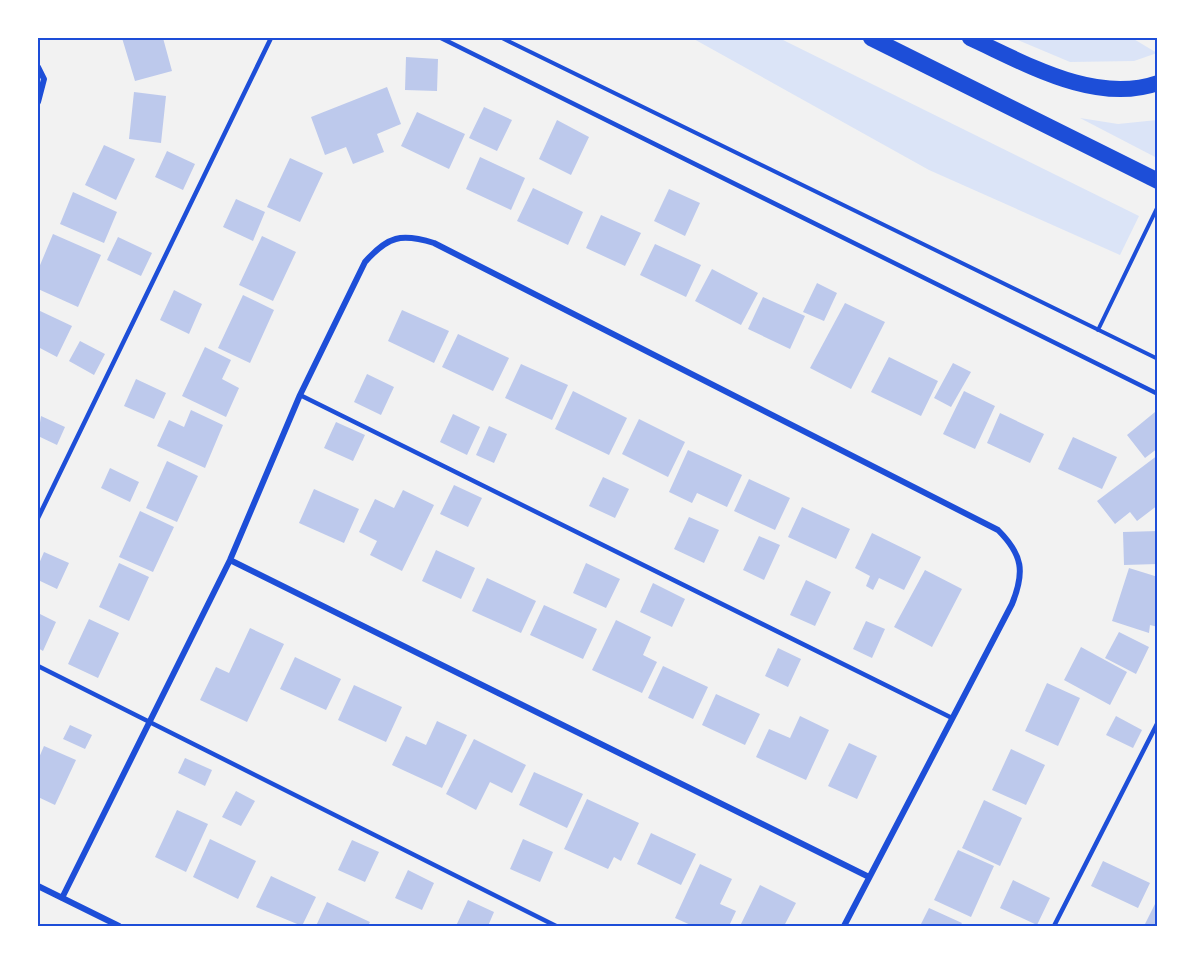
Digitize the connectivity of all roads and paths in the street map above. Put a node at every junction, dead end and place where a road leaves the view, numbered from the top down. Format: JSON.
{"nodes":[{"id":1,"x":271,"y":38,"type":"edge"},
{"id":2,"x":441,"y":38,"type":"edge"},
{"id":3,"x":502,"y":38,"type":"edge"},
{"id":4,"x":871,"y":38,"type":"edge"},
{"id":5,"x":969,"y":38,"type":"edge"},
{"id":6,"x":38,"y":67,"type":"edge"},
{"id":7,"x":1158,"y":83,"type":"edge"},
{"id":8,"x":38,"y":102,"type":"edge"},
{"id":9,"x":1158,"y":181,"type":"edge"},
{"id":10,"x":1158,"y":206,"type":"edge"},
{"id":11,"x":1098,"y":330,"type":"junction"},
{"id":12,"x":1158,"y":359,"type":"edge"},
{"id":13,"x":1158,"y":394,"type":"edge"},
{"id":14,"x":300,"y":395,"type":"junction"},
{"id":15,"x":38,"y":518,"type":"edge"},
{"id":16,"x":230,"y":560,"type":"junction"},
{"id":17,"x":38,"y":666,"type":"edge"},
{"id":18,"x":952,"y":718,"type":"junction"},
{"id":19,"x":150,"y":720,"type":"junction"},
{"id":20,"x":1158,"y":723,"type":"edge"},
{"id":21,"x":869,"y":877,"type":"junction"},
{"id":22,"x":38,"y":886,"type":"edge"},
{"id":23,"x":62,"y":898,"type":"junction"},
{"id":24,"x":119,"y":927,"type":"edge"},
{"id":25,"x":556,"y":927,"type":"edge"},
{"id":26,"x":844,"y":927,"type":"edge"},
{"id":27,"x":1054,"y":927,"type":"edge"}],
"edges":[{"from":1,"to":15,"type":"lane"},
{"from":2,"to":13,"type":"lane"},
{"from":3,"to":11,"type":"path"},
{"from":4,"to":9,"type":"highway"},
{"from":5,"to":7,"type":"highway"},
{"from":6,"to":8,"type":"street"},
{"from":10,"to":11,"type":"path"},
{"from":11,"to":12,"type":"path"},
{"from":14,"to":16,"type":"street"},
{"from":14,"to":18,"type":"lane"},
{"from":14,"to":18,"type":"street"},
{"from":16,"to":19,"type":"street"},
{"from":16,"to":21,"type":"street"},
{"from":17,"to":19,"type":"lane"},
{"from":18,"to":21,"type":"street"},
{"from":19,"to":23,"type":"street"},
{"from":19,"to":25,"type":"lane"},
{"from":20,"to":27,"type":"lane"},
{"from":21,"to":26,"type":"street"},
{"from":22,"to":23,"type":"street"},
{"from":23,"to":24,"type":"street"}]}
